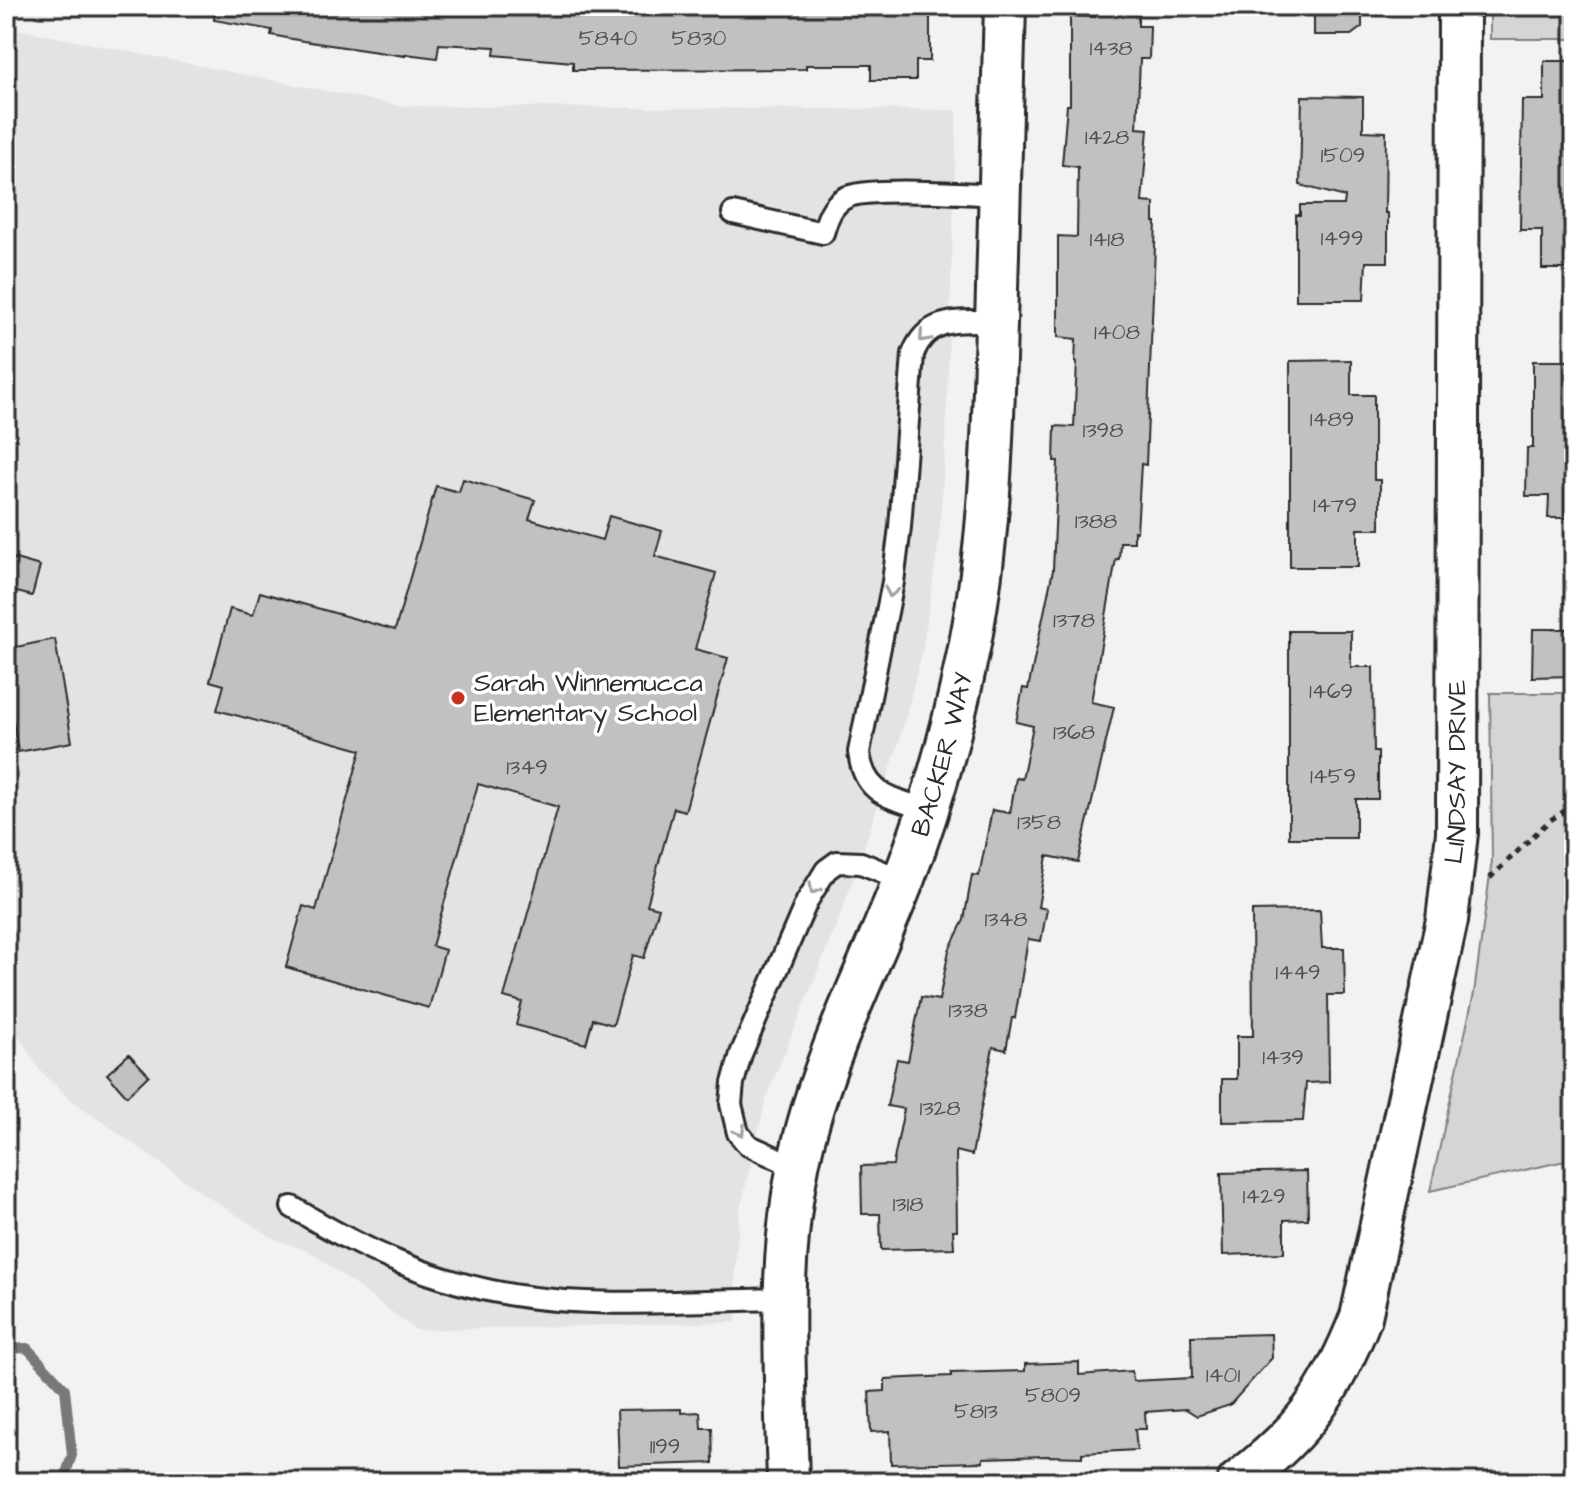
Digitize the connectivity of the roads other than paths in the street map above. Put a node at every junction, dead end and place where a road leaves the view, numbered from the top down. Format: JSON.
{"nodes":[{"id":1,"x":1005,"y":6,"type":"edge"},
{"id":2,"x":1459,"y":6,"type":"edge"},
{"id":3,"x":1000,"y":195,"type":"junction"},
{"id":4,"x":733,"y":213,"type":"dead end"},
{"id":5,"x":996,"y":321,"type":"junction"},
{"id":6,"x":927,"y":810,"type":"junction"},
{"id":7,"x":903,"y":880,"type":"junction"},
{"id":8,"x":798,"y":1168,"type":"junction"},
{"id":9,"x":292,"y":1207,"type":"dead end"},
{"id":10,"x":783,"y":1299,"type":"junction"},
{"id":11,"x":788,"y":1482,"type":"edge"},
{"id":12,"x":1238,"y":1482,"type":"edge"}],
"edges":[{"from":1,"to":3,"type":"street","name":"BACKER WAY"},
{"from":2,"to":12,"type":"street","name":"LINDSAY DRIVE"},
{"from":3,"to":4,"type":"lane"},
{"from":3,"to":5,"type":"street","name":"BACKER WAY"},
{"from":5,"to":6,"type":"street","name":"BACKER WAY"},
{"from":5,"to":6,"type":"lane","one_way":true},
{"from":6,"to":7,"type":"street","name":"BACKER WAY"},
{"from":7,"to":8,"type":"street","name":"BACKER WAY"},
{"from":7,"to":8,"type":"lane","one_way":true},
{"from":8,"to":10,"type":"street","name":"BACKER WAY"},
{"from":9,"to":10,"type":"lane"},
{"from":10,"to":11,"type":"street","name":"BACKER WAY"}]}
